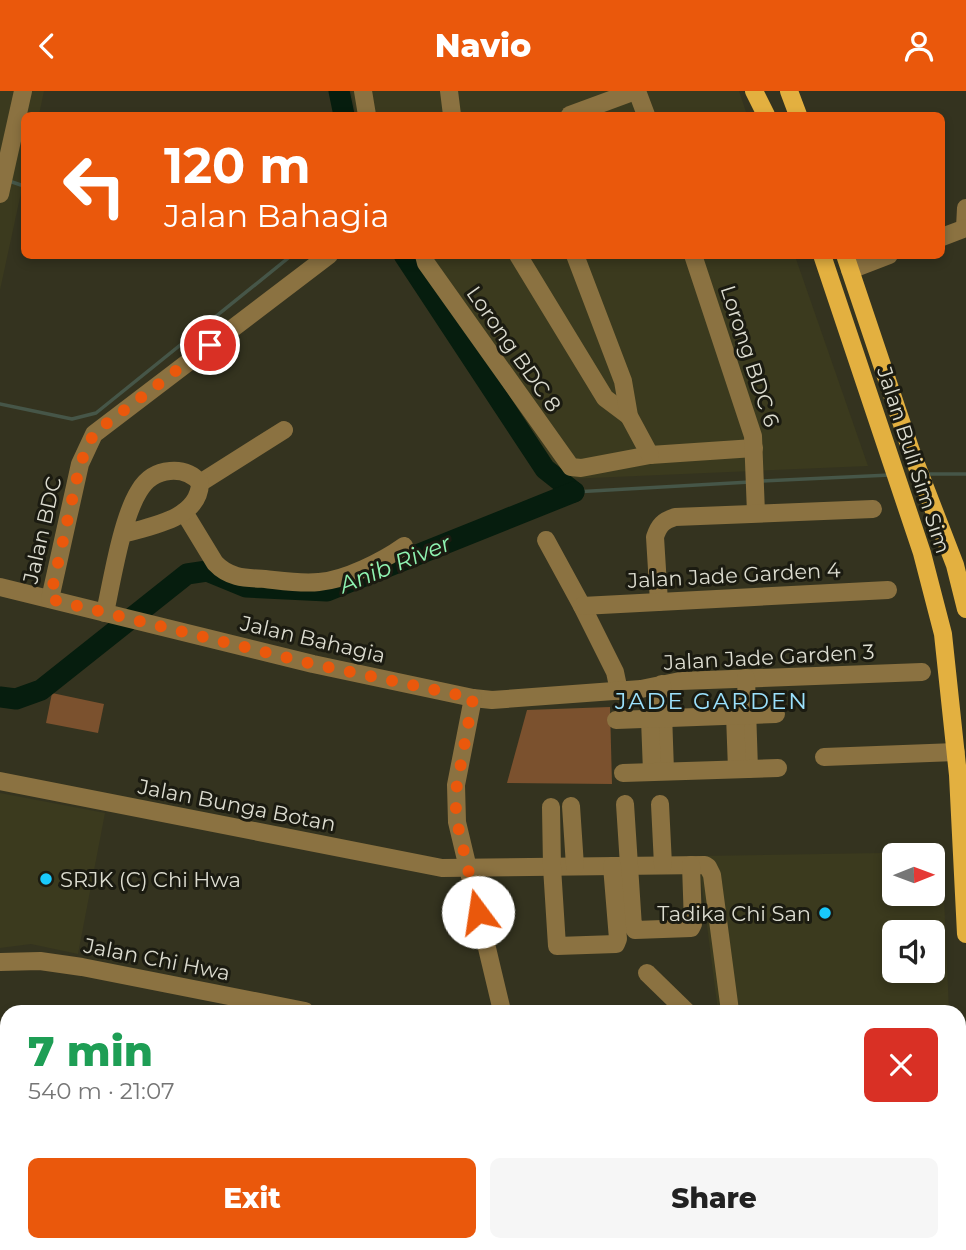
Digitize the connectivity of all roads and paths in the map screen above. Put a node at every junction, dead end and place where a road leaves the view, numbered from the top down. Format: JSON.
{"nodes":[{"id":1,"x":23,"y":91,"type":"edge"},
{"id":2,"x":363,"y":91,"type":"edge"},
{"id":3,"x":636,"y":91,"type":"edge"},
{"id":4,"x":754,"y":91,"type":"edge"},
{"id":5,"x":763,"y":91,"type":"edge"},
{"id":6,"x":789,"y":91,"type":"edge"},
{"id":7,"x":453,"y":93,"type":"edge"},
{"id":8,"x":366,"y":112,"type":"edge"},
{"id":9,"x":452,"y":112,"type":"edge"},
{"id":10,"x":578,"y":112,"type":"edge"},
{"id":11,"x":645,"y":112,"type":"edge"},
{"id":12,"x":764,"y":112,"type":"edge"},
{"id":13,"x":771,"y":112,"type":"edge"},
{"id":14,"x":797,"y":112,"type":"edge"},
{"id":15,"x":0,"y":193,"type":"edge"},
{"id":16,"x":966,"y":208,"type":"edge"},
{"id":17,"x":966,"y":228,"type":"edge"},
{"id":18,"x":945,"y":235,"type":"edge"},
{"id":19,"x":323,"y":259,"type":"edge"},
{"id":20,"x":425,"y":259,"type":"edge"},
{"id":21,"x":520,"y":259,"type":"edge"},
{"id":22,"x":577,"y":259,"type":"edge"},
{"id":23,"x":694,"y":259,"type":"edge"},
{"id":24,"x":823,"y":259,"type":"edge"},
{"id":25,"x":868,"y":259,"type":"edge"},
{"id":26,"x":847,"y":263,"type":"edge"},
{"id":27,"x":629,"y":416,"type":"junction"},
{"id":28,"x":284,"y":430,"type":"dead end"},
{"id":29,"x":754,"y":448,"type":"junction"},
{"id":30,"x":650,"y":455,"type":"junction"},
{"id":31,"x":200,"y":483,"type":"junction"},
{"id":32,"x":873,"y":509,"type":"dead end"},
{"id":33,"x":184,"y":512,"type":"junction"},
{"id":34,"x":756,"y":513,"type":"junction"},
{"id":35,"x":123,"y":534,"type":"junction"},
{"id":36,"x":546,"y":540,"type":"dead end"},
{"id":37,"x":404,"y":546,"type":"dead end"},
{"id":38,"x":0,"y":587,"type":"edge"},
{"id":39,"x":888,"y":590,"type":"dead end"},
{"id":40,"x":50,"y":599,"type":"junction"},
{"id":41,"x":659,"y":602,"type":"junction"},
{"id":42,"x":582,"y":605,"type":"junction"},
{"id":43,"x":966,"y":609,"type":"edge"},
{"id":44,"x":110,"y":614,"type":"junction"},
{"id":45,"x":922,"y":672,"type":"dead end"},
{"id":46,"x":746,"y":678,"type":"junction"},
{"id":47,"x":662,"y":684,"type":"junction"},
{"id":48,"x":619,"y":691,"type":"junction"},
{"id":49,"x":473,"y":698,"type":"junction"},
{"id":50,"x":776,"y":714,"type":"dead end"},
{"id":51,"x":741,"y":715,"type":"junction"},
{"id":52,"x":656,"y":718,"type":"junction"},
{"id":53,"x":616,"y":720,"type":"dead end"},
{"id":54,"x":956,"y":752,"type":"junction"},
{"id":55,"x":824,"y":757,"type":"dead end"},
{"id":56,"x":778,"y":768,"type":"dead end"},
{"id":57,"x":743,"y":769,"type":"junction"},
{"id":58,"x":622,"y":772,"type":"dead end"},
{"id":59,"x":658,"y":772,"type":"junction"},
{"id":60,"x":0,"y":781,"type":"edge"},
{"id":61,"x":625,"y":804,"type":"dead end"},
{"id":62,"x":660,"y":804,"type":"dead end"},
{"id":63,"x":571,"y":806,"type":"dead end"},
{"id":64,"x":551,"y":807,"type":"dead end"},
{"id":65,"x":663,"y":865,"type":"junction"},
{"id":66,"x":695,"y":865,"type":"junction"},
{"id":67,"x":552,"y":866,"type":"junction"},
{"id":68,"x":575,"y":866,"type":"junction"},
{"id":69,"x":621,"y":866,"type":"junction"},
{"id":70,"x":466,"y":868,"type":"junction"},
{"id":71,"x":965,"y":905,"type":"edge"},
{"id":72,"x":966,"y":934,"type":"edge"},
{"id":73,"x":0,"y":963,"type":"edge"},
{"id":74,"x":647,"y":973,"type":"dead end"},
{"id":75,"x":273,"y":1005,"type":"edge"},
{"id":76,"x":500,"y":1005,"type":"edge"},
{"id":77,"x":680,"y":1005,"type":"edge"},
{"id":78,"x":729,"y":1005,"type":"edge"}],
"edges":[{"from":1,"to":15,"type":"street"},
{"from":2,"to":8,"type":"street"},
{"from":3,"to":10,"type":"street"},
{"from":3,"to":11,"type":"street"},
{"from":4,"to":12,"type":"main road"},
{"from":5,"to":13,"type":"main road"},
{"from":6,"to":14,"type":"main road"},
{"from":7,"to":9,"type":"street"},
{"from":16,"to":17,"type":"street"},
{"from":17,"to":18,"type":"street"},
{"from":19,"to":40,"type":"street","name":"Jalan BDC"},
{"from":20,"to":30,"type":"street","name":"Lorong BDC 8"},
{"from":21,"to":27,"type":"street"},
{"from":22,"to":27,"type":"street"},
{"from":23,"to":29,"type":"street","name":"Lorong BDC 6"},
{"from":24,"to":54,"type":"main road","name":"Jalan Buli Sim Sim"},
{"from":25,"to":26,"type":"street"},
{"from":26,"to":43,"type":"main road","name":"Jalan Buli Sim Sim"},
{"from":27,"to":30,"type":"street"},
{"from":28,"to":31,"type":"street"},
{"from":29,"to":30,"type":"street"},
{"from":29,"to":34,"type":"street","name":"Lorong BDC 6"},
{"from":31,"to":33,"type":"street"},
{"from":31,"to":35,"type":"street"},
{"from":32,"to":34,"type":"street"},
{"from":33,"to":35,"type":"street"},
{"from":33,"to":37,"type":"street"},
{"from":34,"to":41,"type":"street"},
{"from":35,"to":44,"type":"street"},
{"from":36,"to":42,"type":"street"},
{"from":38,"to":40,"type":"street","name":"Jalan Bahagia"},
{"from":39,"to":41,"type":"street","name":"Jalan Jade Garden 4"},
{"from":40,"to":44,"type":"street","name":"Jalan Bahagia"},
{"from":41,"to":42,"type":"street","name":"Jalan Jade Garden 4"},
{"from":42,"to":48,"type":"street"},
{"from":44,"to":49,"type":"street","name":"Jalan Bahagia"},
{"from":45,"to":46,"type":"street","name":"Jalan Jade Garden 3"},
{"from":46,"to":47,"type":"street","name":"Jalan Jade Garden 3"},
{"from":46,"to":51,"type":"street"},
{"from":47,"to":48,"type":"street","name":"Jalan Jade Garden 3"},
{"from":47,"to":52,"type":"street"},
{"from":48,"to":49,"type":"street","name":"Jalan Bahagia"},
{"from":49,"to":70,"type":"street"},
{"from":50,"to":51,"type":"street"},
{"from":51,"to":52,"type":"street"},
{"from":51,"to":57,"type":"street"},
{"from":52,"to":53,"type":"street"},
{"from":52,"to":59,"type":"street"},
{"from":54,"to":55,"type":"street"},
{"from":54,"to":71,"type":"main road","name":"Jalan Buli Sim Sim"},
{"from":56,"to":57,"type":"street"},
{"from":57,"to":59,"type":"street"},
{"from":58,"to":59,"type":"street"},
{"from":60,"to":70,"type":"street","name":"Jalan Bunga Botan"},
{"from":61,"to":69,"type":"street"},
{"from":62,"to":65,"type":"street"},
{"from":63,"to":68,"type":"street"},
{"from":64,"to":67,"type":"street"},
{"from":65,"to":66,"type":"street","name":"Jalan Bunga Botan"},
{"from":65,"to":69,"type":"street","name":"Jalan Bunga Botan"},
{"from":66,"to":69,"type":"street"},
{"from":66,"to":78,"type":"street"},
{"from":67,"to":68,"type":"street","name":"Jalan Bunga Botan"},
{"from":67,"to":69,"type":"street"},
{"from":67,"to":70,"type":"street","name":"Jalan Bunga Botan"},
{"from":68,"to":69,"type":"street","name":"Jalan Bunga Botan"},
{"from":70,"to":76,"type":"street"},
{"from":71,"to":72,"type":"main road","name":"Jalan Buli Sim Sim"},
{"from":73,"to":75,"type":"street","name":"Jalan Chi Hwa"},
{"from":74,"to":77,"type":"street"}]}
